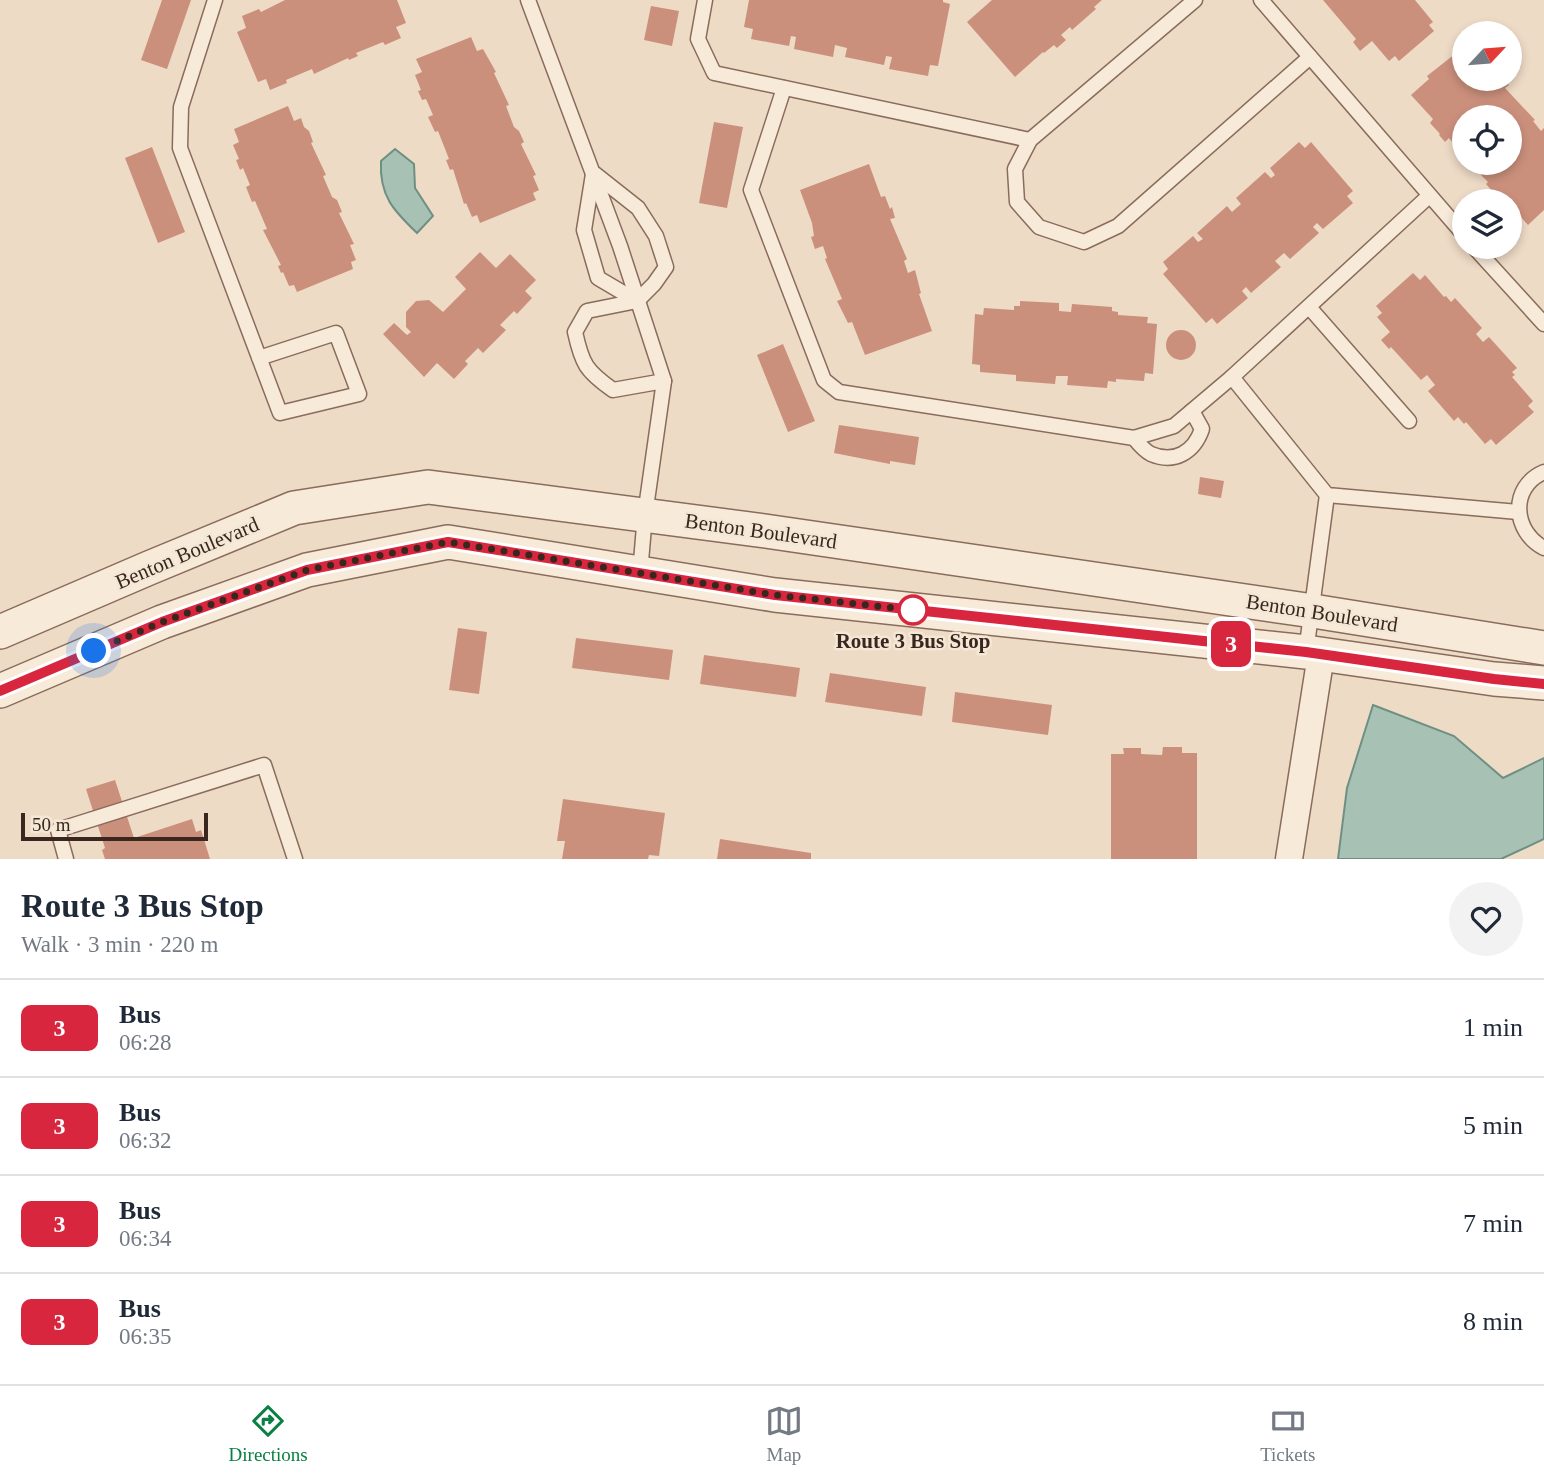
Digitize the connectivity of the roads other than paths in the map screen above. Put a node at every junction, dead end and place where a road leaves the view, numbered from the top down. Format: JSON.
{"nodes":[{"id":1,"x":215,"y":0,"type":"edge"},
{"id":2,"x":528,"y":0,"type":"edge"},
{"id":3,"x":705,"y":0,"type":"edge"},
{"id":4,"x":1195,"y":0,"type":"edge"},
{"id":5,"x":1261,"y":0,"type":"edge"},
{"id":6,"x":1310,"y":57,"type":"junction"},
{"id":7,"x":784,"y":88,"type":"junction"},
{"id":8,"x":1030,"y":140,"type":"junction"},
{"id":9,"x":593,"y":173,"type":"junction"},
{"id":10,"x":1429,"y":197,"type":"junction"},
{"id":11,"x":1452,"y":222,"type":"edge"},
{"id":12,"x":1485,"y":259,"type":"edge"},
{"id":13,"x":637,"y":301,"type":"junction"},
{"id":14,"x":1308,"y":307,"type":"junction"},
{"id":15,"x":1544,"y":324,"type":"edge"},
{"id":16,"x":259,"y":358,"type":"junction"},
{"id":17,"x":1232,"y":377,"type":"junction"},
{"id":18,"x":664,"y":381,"type":"junction"},
{"id":19,"x":1192,"y":411,"type":"junction"},
{"id":20,"x":1409,"y":421,"type":"dead end"},
{"id":21,"x":1133,"y":438,"type":"junction"},
{"id":22,"x":1544,"y":472,"type":"edge"},
{"id":23,"x":1327,"y":495,"type":"junction"},
{"id":24,"x":1518,"y":512,"type":"junction"},
{"id":25,"x":645,"y":515,"type":"junction"},
{"id":26,"x":1544,"y":548,"type":"edge"},
{"id":27,"x":640,"y":573,"type":"junction"},
{"id":28,"x":1312,"y":611,"type":"junction"},
{"id":29,"x":0,"y":632,"type":"edge"},
{"id":30,"x":1544,"y":648,"type":"edge"},
{"id":31,"x":1313,"y":654,"type":"junction"},
{"id":32,"x":1544,"y":684,"type":"edge"},
{"id":33,"x":0,"y":691,"type":"edge"},
{"id":34,"x":66,"y":859,"type":"edge"},
{"id":35,"x":295,"y":859,"type":"edge"},
{"id":36,"x":1289,"y":859,"type":"edge"}],
"edges":[{"from":1,"to":16,"type":"lane"},
{"from":2,"to":9,"type":"lane"},
{"from":3,"to":7,"type":"lane"},
{"from":4,"to":8,"type":"lane"},
{"from":5,"to":6,"type":"lane"},
{"from":6,"to":8,"type":"lane"},
{"from":6,"to":10,"type":"lane"},
{"from":7,"to":8,"type":"lane"},
{"from":7,"to":21,"type":"lane"},
{"from":9,"to":13,"type":"lane"},
{"from":9,"to":13,"type":"lane"},
{"from":9,"to":13,"type":"lane"},
{"from":10,"to":11,"type":"lane"},
{"from":10,"to":14,"type":"lane"},
{"from":12,"to":15,"type":"lane"},
{"from":13,"to":18,"type":"lane"},
{"from":13,"to":18,"type":"lane"},
{"from":14,"to":17,"type":"lane"},
{"from":14,"to":20,"type":"lane"},
{"from":16,"to":16,"type":"lane"},
{"from":17,"to":19,"type":"lane"},
{"from":17,"to":23,"type":"lane"},
{"from":18,"to":25,"type":"lane"},
{"from":19,"to":21,"type":"lane"},
{"from":19,"to":21,"type":"lane"},
{"from":22,"to":24,"type":"lane"},
{"from":23,"to":24,"type":"lane"},
{"from":23,"to":28,"type":"lane"},
{"from":24,"to":26,"type":"lane"},
{"from":25,"to":27,"type":"lane"},
{"from":25,"to":28,"type":"street","name":"Benton Boulevard"},
{"from":25,"to":29,"type":"street","name":"Benton Boulevard"},
{"from":27,"to":31,"type":"street","name":"Benton Boulevard"},
{"from":27,"to":33,"type":"street","name":"Benton Boulevard"},
{"from":28,"to":30,"type":"street","name":"Benton Boulevard"},
{"from":28,"to":31,"type":"lane"},
{"from":31,"to":32,"type":"street","name":"Benton Boulevard"},
{"from":31,"to":36,"type":"street"},
{"from":34,"to":35,"type":"lane"}]}
